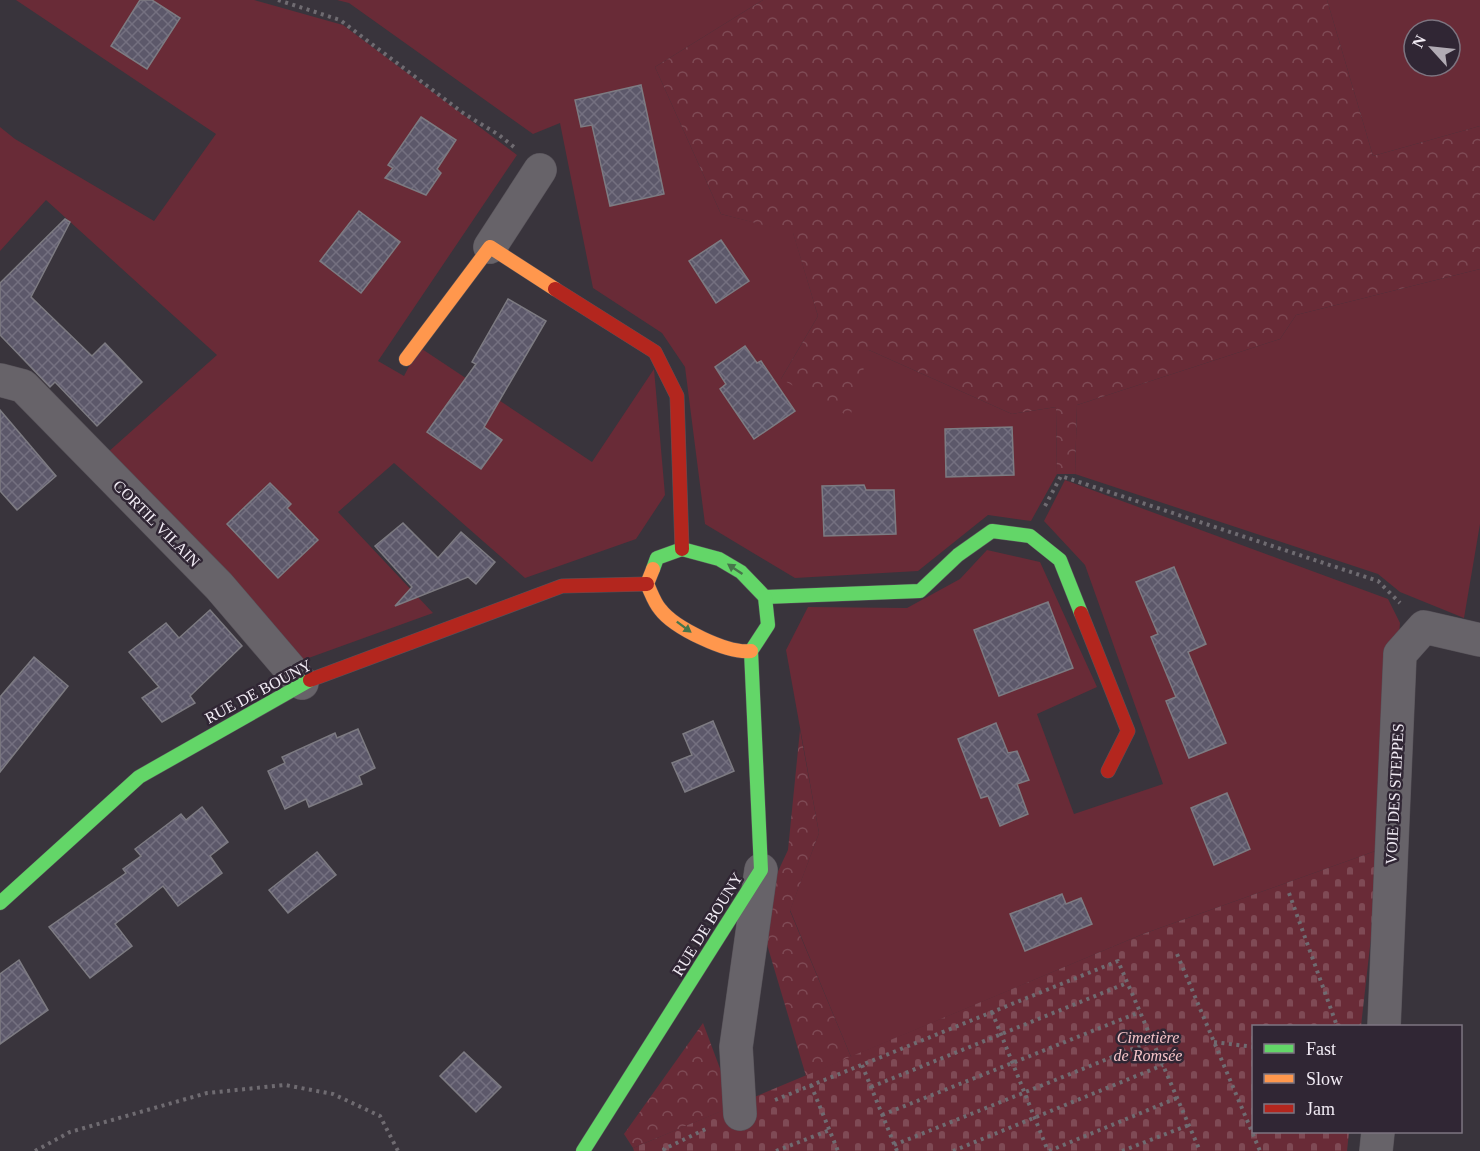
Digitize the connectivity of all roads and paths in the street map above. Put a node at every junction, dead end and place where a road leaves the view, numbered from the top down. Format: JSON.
{"nodes":[{"id":1,"x":278,"y":0,"type":"edge"},
{"id":2,"x":500,"y":135,"type":"dead end"},
{"id":3,"x":540,"y":170,"type":"dead end"},
{"id":4,"x":490,"y":248,"type":"junction"},
{"id":5,"x":406,"y":359,"type":"dead end"},
{"id":6,"x":0,"y":381,"type":"edge"},
{"id":7,"x":1061,"y":476,"type":"dead end"},
{"id":8,"x":681,"y":549,"type":"junction"},
{"id":9,"x":647,"y":584,"type":"junction"},
{"id":10,"x":765,"y":597,"type":"junction"},
{"id":11,"x":1424,"y":627,"type":"junction"},
{"id":12,"x":1480,"y":640,"type":"edge"},
{"id":13,"x":751,"y":651,"type":"junction"},
{"id":14,"x":302,"y":683,"type":"junction"},
{"id":15,"x":1108,"y":771,"type":"dead end"},
{"id":16,"x":761,"y":870,"type":"junction"},
{"id":17,"x":1289,"y":893,"type":"dead end"},
{"id":18,"x":0,"y":903,"type":"edge"},
{"id":19,"x":1177,"y":954,"type":"dead end"},
{"id":20,"x":1127,"y":983,"type":"junction"},
{"id":21,"x":993,"y":1012,"type":"junction"},
{"id":22,"x":1140,"y":1012,"type":"junction"},
{"id":23,"x":1337,"y":1025,"type":"edge"},
{"id":24,"x":1384,"y":1025,"type":"edge"},
{"id":25,"x":1002,"y":1034,"type":"junction"},
{"id":26,"x":1152,"y":1041,"type":"junction"},
{"id":27,"x":1214,"y":1042,"type":"junction"},
{"id":28,"x":1252,"y":1047,"type":"edge"},
{"id":29,"x":1013,"y":1064,"type":"junction"},
{"id":30,"x":1163,"y":1065,"type":"junction"},
{"id":31,"x":811,"y":1085,"type":"dead end"},
{"id":32,"x":871,"y":1087,"type":"junction"},
{"id":33,"x":1025,"y":1093,"type":"junction"},
{"id":34,"x":1177,"y":1098,"type":"junction"},
{"id":35,"x":740,"y":1114,"type":"dead end"},
{"id":36,"x":882,"y":1115,"type":"junction"},
{"id":37,"x":1035,"y":1119,"type":"junction"},
{"id":38,"x":1189,"y":1125,"type":"junction"},
{"id":39,"x":830,"y":1130,"type":"junction"},
{"id":40,"x":1252,"y":1132,"type":"edge"},
{"id":41,"x":1252,"y":1133,"type":"edge"},
{"id":42,"x":1378,"y":1133,"type":"edge"},
{"id":43,"x":894,"y":1145,"type":"junction"},
{"id":44,"x":35,"y":1151,"type":"edge"},
{"id":45,"x":398,"y":1151,"type":"edge"},
{"id":46,"x":584,"y":1151,"type":"edge"},
{"id":47,"x":776,"y":1151,"type":"edge"},
{"id":48,"x":838,"y":1151,"type":"edge"},
{"id":49,"x":897,"y":1151,"type":"edge"},
{"id":50,"x":953,"y":1151,"type":"edge"},
{"id":51,"x":1048,"y":1151,"type":"edge"},
{"id":52,"x":1122,"y":1151,"type":"edge"},
{"id":53,"x":1200,"y":1151,"type":"edge"},
{"id":54,"x":1260,"y":1151,"type":"edge"},
{"id":55,"x":1376,"y":1151,"type":"edge"}],
"edges":[{"from":1,"to":2,"type":"path"},
{"from":3,"to":4,"type":"street"},
{"from":4,"to":5,"type":"street"},
{"from":4,"to":8,"type":"street"},
{"from":6,"to":14,"type":"street","name":"CORTIL VILAIN"},
{"from":7,"to":11,"type":"path"},
{"from":8,"to":9,"type":"street"},
{"from":10,"to":8,"type":"street","one_way":true},
{"from":9,"to":13,"type":"street","one_way":true},
{"from":9,"to":14,"type":"street","name":"RUE DE BOUNY"},
{"from":10,"to":13,"type":"street"},
{"from":10,"to":15,"type":"street"},
{"from":11,"to":12,"type":"street"},
{"from":11,"to":24,"type":"street","name":"VOIE DES STEPPES"},
{"from":13,"to":16,"type":"street","name":"RUE DE BOUNY"},
{"from":14,"to":18,"type":"street","name":"RUE DE BOUNY"},
{"from":16,"to":35,"type":"street"},
{"from":16,"to":46,"type":"street","name":"RUE DE BOUNY"},
{"from":17,"to":23,"type":"path"},
{"from":19,"to":27,"type":"path"},
{"from":20,"to":21,"type":"path"},
{"from":20,"to":22,"type":"path"},
{"from":20,"to":25,"type":"path"},
{"from":21,"to":25,"type":"path"},
{"from":21,"to":32,"type":"path"},
{"from":22,"to":26,"type":"path"},
{"from":22,"to":29,"type":"path"},
{"from":25,"to":29,"type":"path"},
{"from":25,"to":32,"type":"path"},
{"from":26,"to":30,"type":"path"},
{"from":26,"to":33,"type":"path"},
{"from":27,"to":28,"type":"path"},
{"from":27,"to":40,"type":"path"},
{"from":29,"to":33,"type":"path"},
{"from":29,"to":36,"type":"path"},
{"from":30,"to":34,"type":"path"},
{"from":30,"to":37,"type":"path"},
{"from":31,"to":39,"type":"path"},
{"from":32,"to":36,"type":"path"},
{"from":33,"to":37,"type":"path"},
{"from":33,"to":43,"type":"path"},
{"from":34,"to":38,"type":"path"},
{"from":34,"to":51,"type":"path"},
{"from":36,"to":43,"type":"path"},
{"from":37,"to":50,"type":"path"},
{"from":37,"to":51,"type":"path"},
{"from":38,"to":52,"type":"path"},
{"from":38,"to":53,"type":"path"},
{"from":39,"to":47,"type":"path"},
{"from":39,"to":48,"type":"path"},
{"from":41,"to":54,"type":"path"},
{"from":42,"to":55,"type":"street"},
{"from":43,"to":49,"type":"path"},
{"from":44,"to":45,"type":"path"}]}
